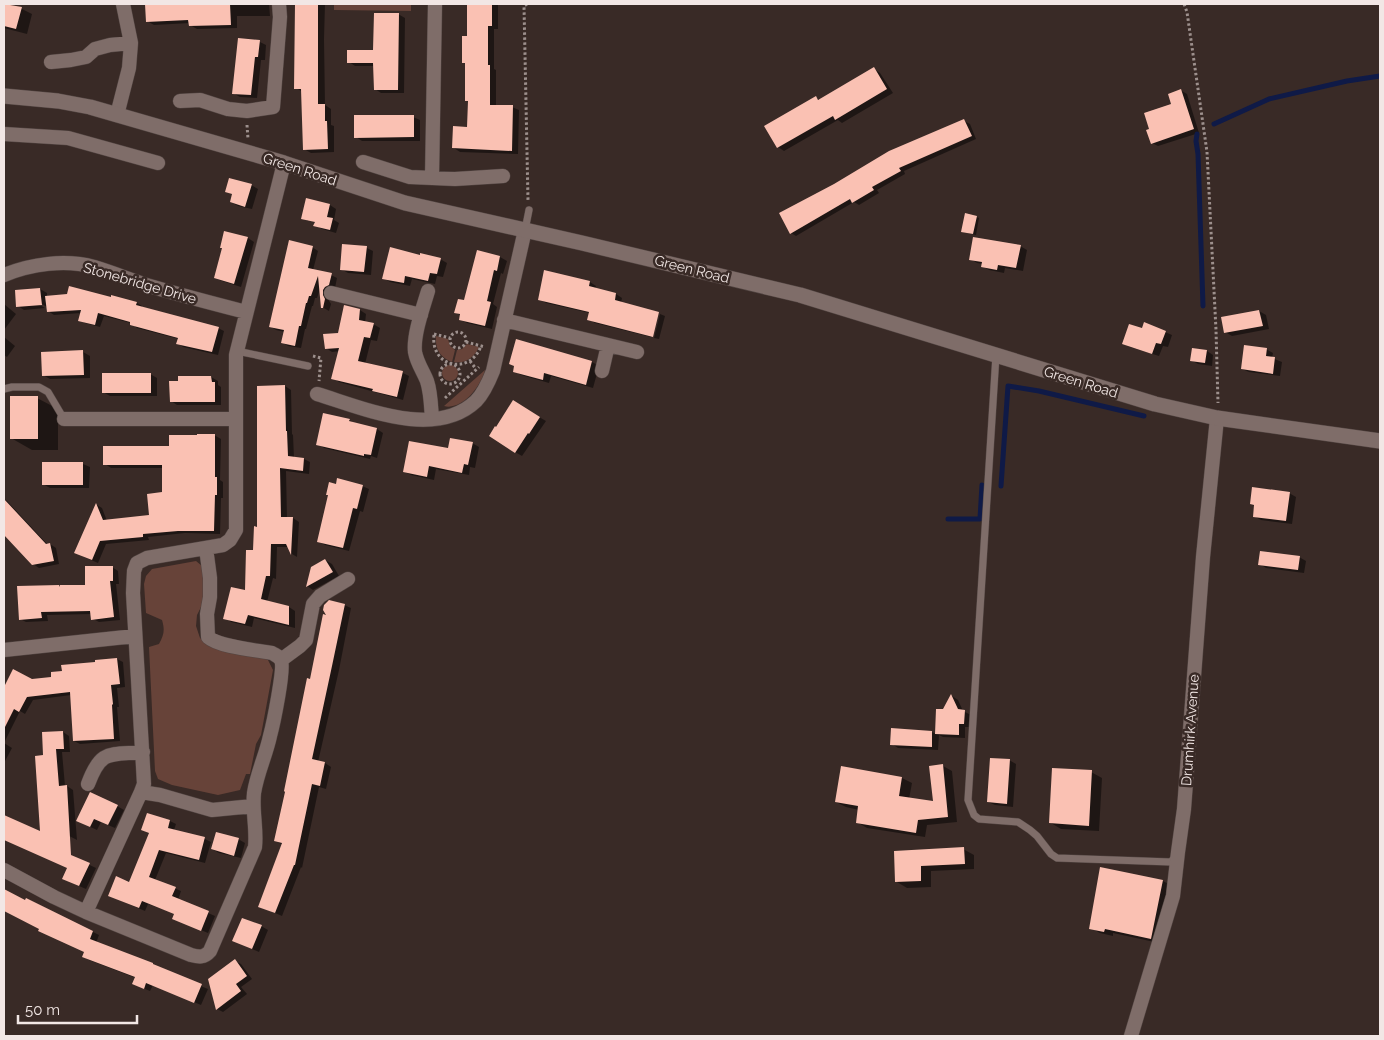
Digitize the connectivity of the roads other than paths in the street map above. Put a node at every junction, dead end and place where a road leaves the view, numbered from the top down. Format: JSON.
{"nodes":[{"id":1,"x":124,"y":4,"type":"edge"},
{"id":2,"x":279,"y":4,"type":"edge"},
{"id":3,"x":435,"y":4,"type":"edge"},
{"id":4,"x":131,"y":43,"type":"junction"},
{"id":5,"x":52,"y":62,"type":"dead end"},
{"id":6,"x":4,"y":96,"type":"edge"},
{"id":7,"x":180,"y":101,"type":"dead end"},
{"id":8,"x":116,"y":115,"type":"junction"},
{"id":9,"x":4,"y":134,"type":"edge"},
{"id":10,"x":363,"y":162,"type":"dead end"},
{"id":11,"x":158,"y":163,"type":"dead end"},
{"id":12,"x":284,"y":163,"type":"junction"},
{"id":13,"x":503,"y":176,"type":"dead end"},
{"id":14,"x":432,"y":178,"type":"junction"},
{"id":15,"x":529,"y":210,"type":"road end"},
{"id":16,"x":524,"y":230,"type":"junction"},
{"id":17,"x":4,"y":275,"type":"edge"},
{"id":18,"x":428,"y":291,"type":"dead end"},
{"id":19,"x":331,"y":293,"type":"dead end"},
{"id":20,"x":246,"y":312,"type":"junction"},
{"id":21,"x":421,"y":315,"type":"junction"},
{"id":22,"x":504,"y":320,"type":"junction"},
{"id":23,"x":608,"y":345,"type":"junction"},
{"id":24,"x":237,"y":351,"type":"junction"},
{"id":25,"x":637,"y":352,"type":"dead end"},
{"id":26,"x":996,"y":355,"type":"junction"},
{"id":27,"x":308,"y":366,"type":"dead end"},
{"id":28,"x":602,"y":371,"type":"dead end"},
{"id":29,"x":4,"y":389,"type":"edge"},
{"id":30,"x":317,"y":394,"type":"dead end"},
{"id":31,"x":1218,"y":418,"type":"junction"},
{"id":32,"x":64,"y":419,"type":"joint"},
{"id":33,"x":236,"y":419,"type":"junction"},
{"id":34,"x":432,"y":419,"type":"junction"},
{"id":35,"x":1380,"y":441,"type":"edge"},
{"id":36,"x":206,"y":548,"type":"junction"},
{"id":37,"x":348,"y":579,"type":"dead end"},
{"id":38,"x":135,"y":636,"type":"junction"},
{"id":39,"x":4,"y":650,"type":"edge"},
{"id":40,"x":281,"y":660,"type":"junction"},
{"id":41,"x":143,"y":752,"type":"junction"},
{"id":42,"x":88,"y":784,"type":"dead end"},
{"id":43,"x":141,"y":792,"type":"junction"},
{"id":44,"x":253,"y":806,"type":"junction"},
{"id":45,"x":1178,"y":852,"type":"junction"},
{"id":46,"x":4,"y":870,"type":"edge"},
{"id":47,"x":86,"y":912,"type":"junction"},
{"id":48,"x":1131,"y":1036,"type":"edge"}],
"edges":[{"from":1,"to":4,"type":"street"},
{"from":2,"to":7,"type":"street"},
{"from":3,"to":14,"type":"street"},
{"from":4,"to":5,"type":"street"},
{"from":4,"to":8,"type":"street"},
{"from":6,"to":8,"type":"street","name":"Green Road"},
{"from":8,"to":12,"type":"street","name":"Green Road"},
{"from":9,"to":11,"type":"street"},
{"from":10,"to":14,"type":"street"},
{"from":12,"to":16,"type":"street","name":"Green Road"},
{"from":12,"to":20,"type":"street"},
{"from":13,"to":14,"type":"street"},
{"from":15,"to":16,"type":"lane"},
{"from":16,"to":22,"type":"street"},
{"from":16,"to":26,"type":"street","name":"Green Road"},
{"from":17,"to":20,"type":"street","name":"Stonebridge Drive"},
{"from":18,"to":21,"type":"street"},
{"from":19,"to":21,"type":"street"},
{"from":20,"to":24,"type":"street"},
{"from":21,"to":34,"type":"street"},
{"from":22,"to":23,"type":"street"},
{"from":22,"to":34,"type":"street"},
{"from":23,"to":25,"type":"street"},
{"from":23,"to":28,"type":"street"},
{"from":24,"to":27,"type":"lane"},
{"from":24,"to":33,"type":"street"},
{"from":26,"to":31,"type":"street","name":"Green Road"},
{"from":26,"to":45,"type":"lane"},
{"from":29,"to":32,"type":"lane"},
{"from":30,"to":34,"type":"street"},
{"from":31,"to":35,"type":"street","name":"Green Road"},
{"from":31,"to":45,"type":"street","name":"Drumhirk Avenue"},
{"from":32,"to":33,"type":"street"},
{"from":33,"to":36,"type":"street"},
{"from":36,"to":38,"type":"street"},
{"from":36,"to":40,"type":"street"},
{"from":37,"to":40,"type":"street"},
{"from":38,"to":39,"type":"street"},
{"from":38,"to":41,"type":"street"},
{"from":40,"to":44,"type":"street"},
{"from":41,"to":42,"type":"street"},
{"from":41,"to":43,"type":"street"},
{"from":43,"to":44,"type":"street"},
{"from":43,"to":47,"type":"street"},
{"from":44,"to":47,"type":"street"},
{"from":45,"to":48,"type":"street","name":"Drumhirk Avenue"},
{"from":46,"to":47,"type":"street"}]}
